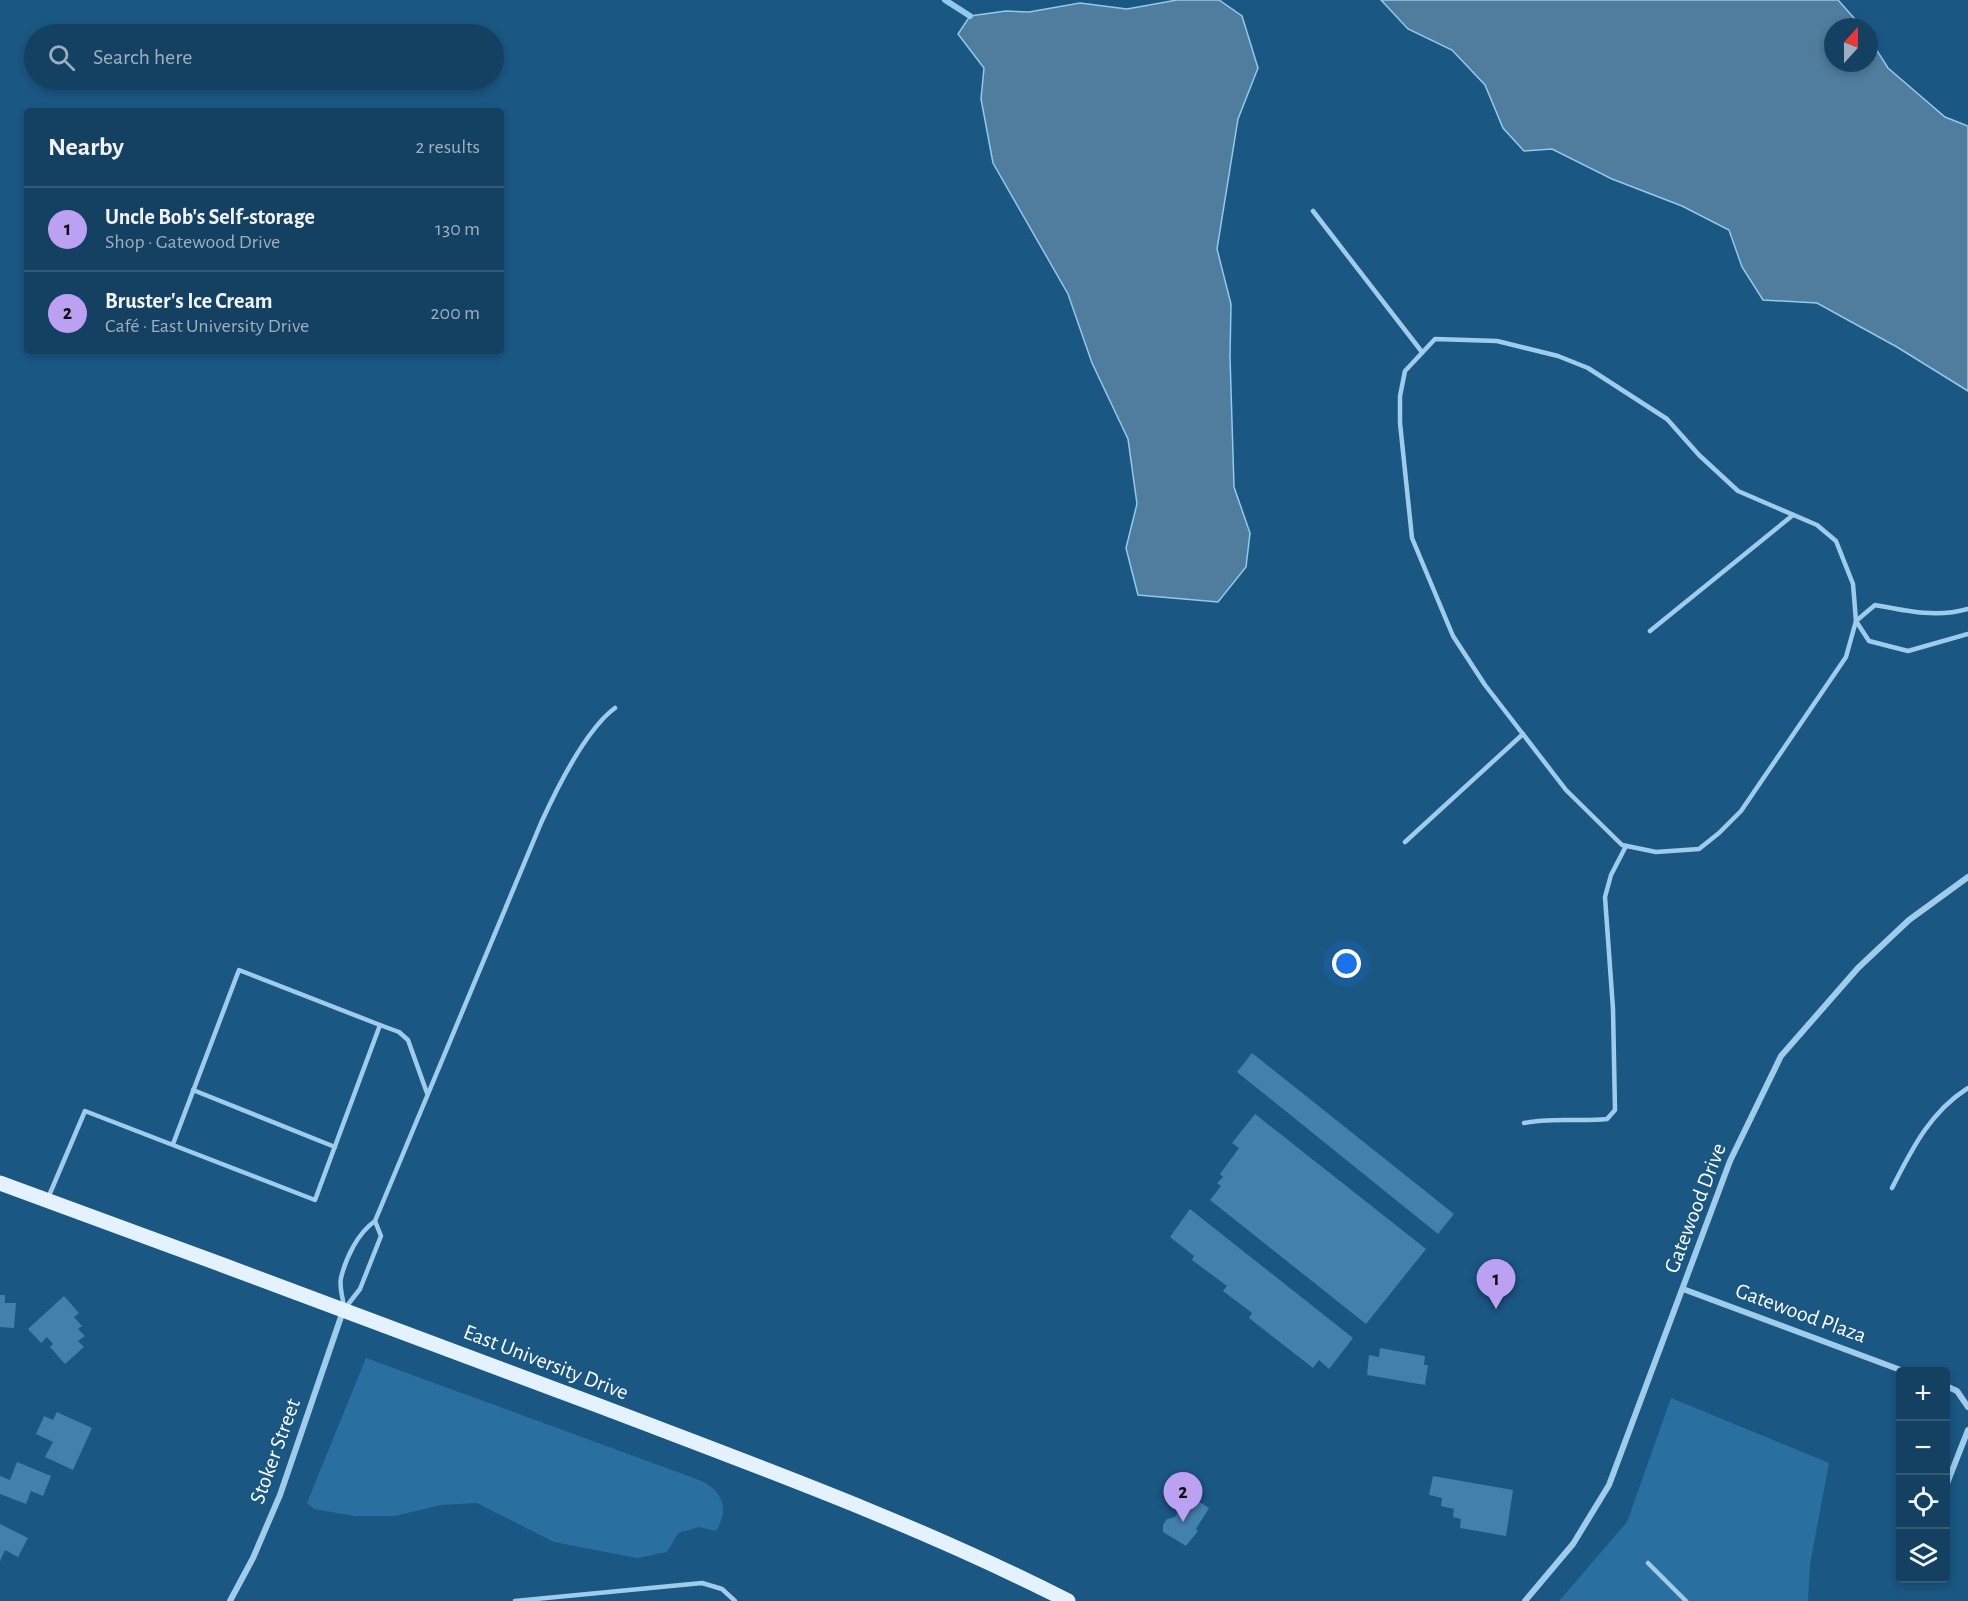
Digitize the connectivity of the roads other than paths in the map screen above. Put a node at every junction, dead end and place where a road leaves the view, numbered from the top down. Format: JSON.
{"nodes":[{"id":1,"x":1313,"y":211,"type":"dead end"},
{"id":2,"x":1422,"y":352,"type":"junction"},
{"id":3,"x":1793,"y":515,"type":"junction"},
{"id":4,"x":1968,"y":609,"type":"edge"},
{"id":5,"x":1856,"y":621,"type":"junction"},
{"id":6,"x":1650,"y":631,"type":"dead end"},
{"id":7,"x":1968,"y":634,"type":"edge"},
{"id":8,"x":615,"y":708,"type":"dead end"},
{"id":9,"x":1523,"y":734,"type":"junction"},
{"id":10,"x":1405,"y":842,"type":"dead end"},
{"id":11,"x":1626,"y":846,"type":"junction"},
{"id":12,"x":1968,"y":878,"type":"edge"},
{"id":13,"x":380,"y":1025,"type":"junction"},
{"id":14,"x":1968,"y":1088,"type":"edge"},
{"id":15,"x":193,"y":1090,"type":"junction"},
{"id":16,"x":427,"y":1093,"type":"junction"},
{"id":17,"x":1524,"y":1123,"type":"dead end"},
{"id":18,"x":173,"y":1144,"type":"junction"},
{"id":19,"x":335,"y":1147,"type":"junction"},
{"id":20,"x":0,"y":1183,"type":"edge"},
{"id":21,"x":1892,"y":1188,"type":"dead end"},
{"id":22,"x":47,"y":1200,"type":"junction"},
{"id":23,"x":375,"y":1221,"type":"junction"},
{"id":24,"x":1683,"y":1289,"type":"junction"},
{"id":25,"x":344,"y":1309,"type":"junction"},
{"id":26,"x":1896,"y":1368,"type":"edge"},
{"id":27,"x":1950,"y":1388,"type":"edge"},
{"id":28,"x":1968,"y":1407,"type":"edge"},
{"id":29,"x":1968,"y":1430,"type":"edge"},
{"id":30,"x":1950,"y":1476,"type":"edge"},
{"id":31,"x":1648,"y":1563,"type":"dead end"},
{"id":32,"x":230,"y":1601,"type":"edge"},
{"id":33,"x":515,"y":1601,"type":"edge"},
{"id":34,"x":735,"y":1601,"type":"edge"},
{"id":35,"x":1068,"y":1601,"type":"edge"},
{"id":36,"x":1525,"y":1601,"type":"edge"},
{"id":37,"x":1686,"y":1601,"type":"edge"}],
"edges":[{"from":1,"to":2,"type":"lane"},
{"from":2,"to":3,"type":"lane"},
{"from":2,"to":9,"type":"lane"},
{"from":3,"to":5,"type":"lane"},
{"from":3,"to":6,"type":"lane"},
{"from":4,"to":5,"type":"lane"},
{"from":5,"to":7,"type":"lane"},
{"from":5,"to":11,"type":"lane"},
{"from":8,"to":16,"type":"lane"},
{"from":9,"to":10,"type":"lane"},
{"from":9,"to":11,"type":"lane"},
{"from":11,"to":17,"type":"lane"},
{"from":12,"to":24,"type":"street","name":"Gatewood Drive"},
{"from":13,"to":15,"type":"lane"},
{"from":13,"to":16,"type":"lane"},
{"from":13,"to":19,"type":"lane"},
{"from":14,"to":21,"type":"lane"},
{"from":15,"to":18,"type":"lane"},
{"from":15,"to":19,"type":"lane"},
{"from":16,"to":23,"type":"lane"},
{"from":18,"to":19,"type":"lane"},
{"from":18,"to":22,"type":"lane"},
{"from":20,"to":22,"type":"main road","name":"East University Drive"},
{"from":22,"to":25,"type":"main road","name":"East University Drive"},
{"from":23,"to":25,"type":"lane"},
{"from":23,"to":25,"type":"lane"},
{"from":24,"to":26,"type":"street","name":"Gatewood Plaza"},
{"from":24,"to":36,"type":"street","name":"Gatewood Drive"},
{"from":25,"to":32,"type":"street","name":"Stoker Street"},
{"from":25,"to":35,"type":"main road","name":"East University Drive"},
{"from":27,"to":28,"type":"street"},
{"from":29,"to":30,"type":"street"},
{"from":31,"to":37,"type":"lane"},
{"from":33,"to":34,"type":"lane"}]}
